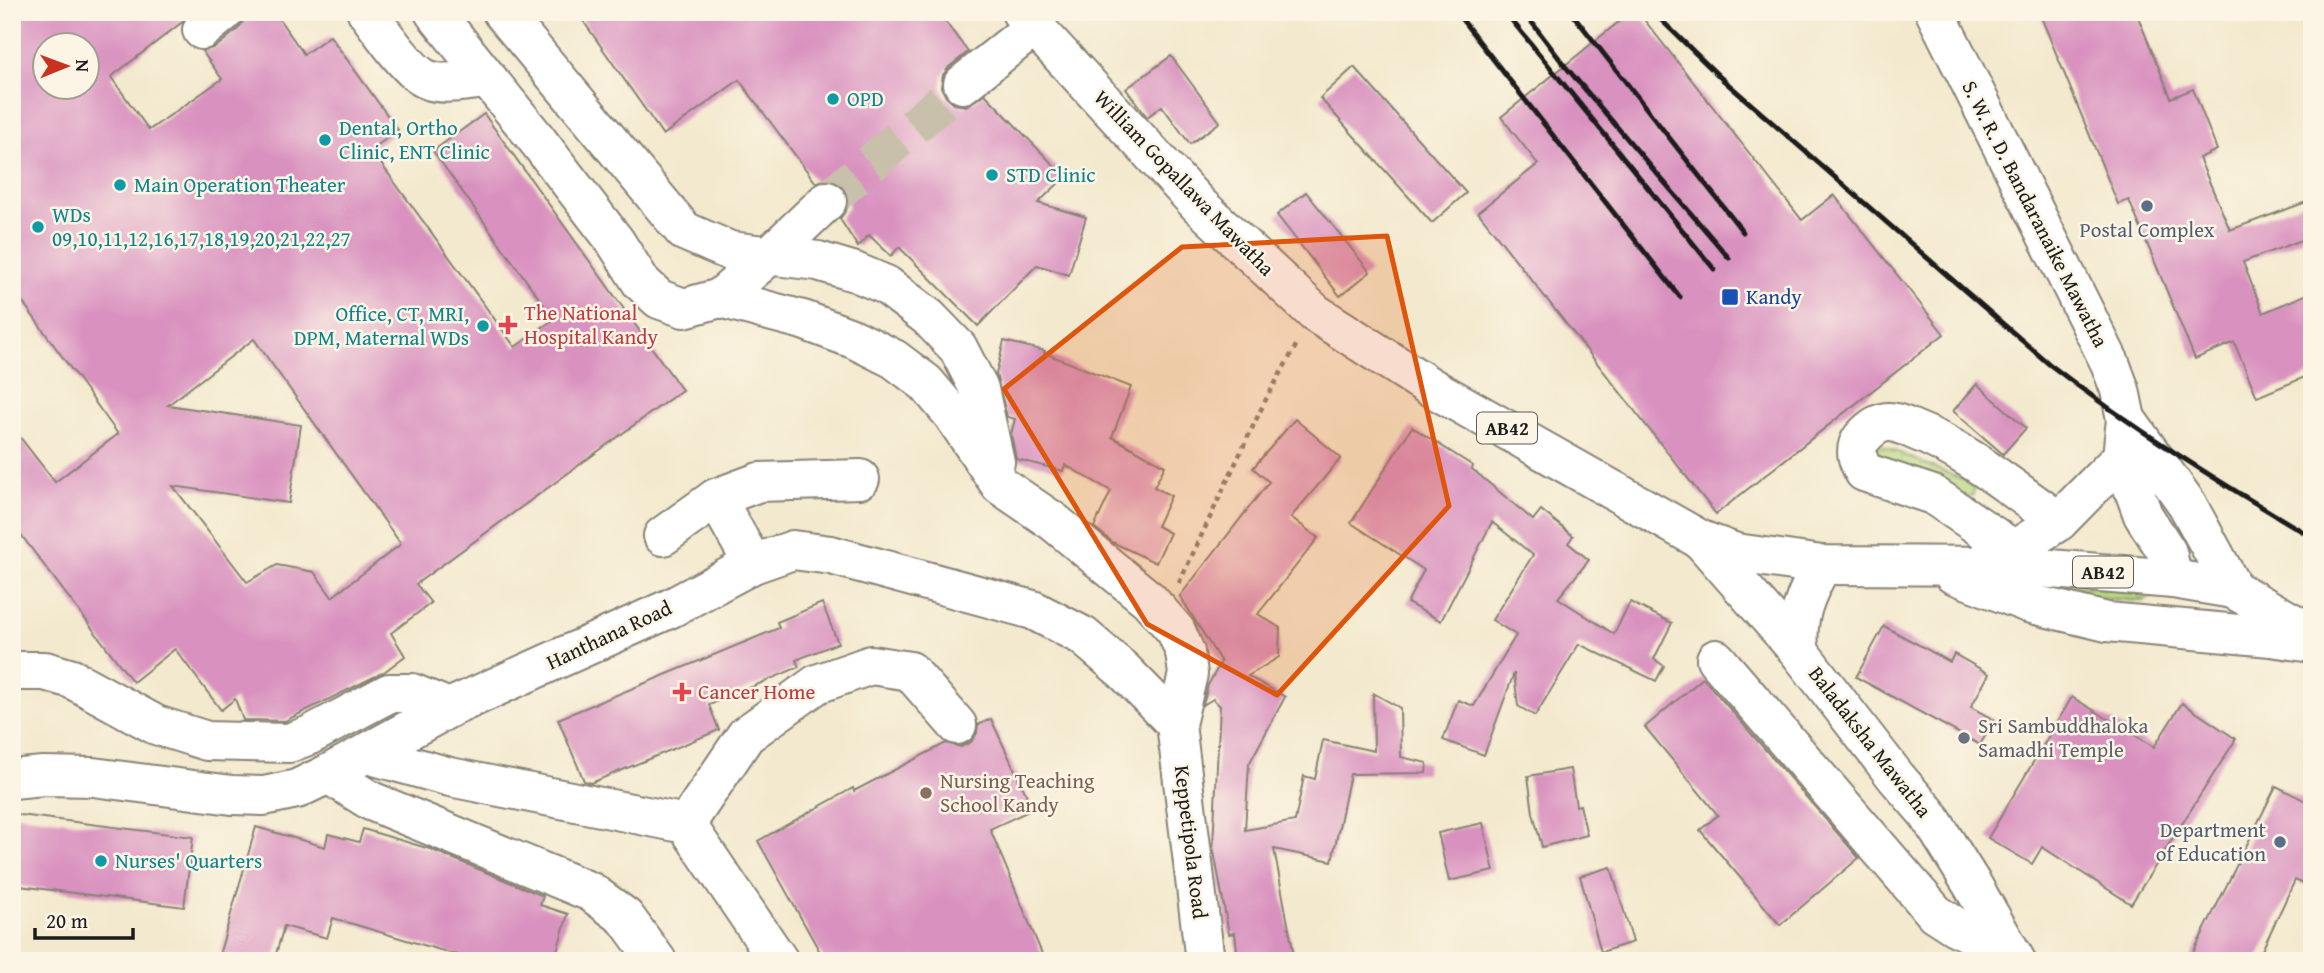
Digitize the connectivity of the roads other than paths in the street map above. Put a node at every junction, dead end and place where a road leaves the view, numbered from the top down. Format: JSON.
{"nodes":[{"id":1,"x":367,"y":12,"type":"edge"},
{"id":2,"x":434,"y":12,"type":"edge"},
{"id":3,"x":502,"y":12,"type":"edge"},
{"id":4,"x":1935,"y":12,"type":"edge"},
{"id":5,"x":1027,"y":20,"type":"edge"},
{"id":6,"x":487,"y":79,"type":"junction"},
{"id":7,"x":963,"y":84,"type":"tunnel mouth"},
{"id":8,"x":827,"y":201,"type":"tunnel mouth"},
{"id":9,"x":770,"y":256,"type":"junction"},
{"id":10,"x":720,"y":298,"type":"junction"},
{"id":11,"x":2126,"y":419,"type":"junction"},
{"id":12,"x":2122,"y":457,"type":"junction"},
{"id":13,"x":860,"y":479,"type":"dead end"},
{"id":14,"x":1000,"y":485,"type":"junction"},
{"id":15,"x":716,"y":498,"type":"junction"},
{"id":16,"x":2059,"y":522,"type":"junction"},
{"id":17,"x":663,"y":536,"type":"dead end"},
{"id":18,"x":1701,"y":540,"type":"junction"},
{"id":19,"x":2014,"y":551,"type":"junction"},
{"id":20,"x":753,"y":564,"type":"junction"},
{"id":21,"x":1822,"y":565,"type":"junction"},
{"id":22,"x":1931,"y":565,"type":"junction"},
{"id":23,"x":1973,"y":566,"type":"junction"},
{"id":24,"x":2173,"y":579,"type":"junction"},
{"id":25,"x":2233,"y":589,"type":"junction"},
{"id":26,"x":2312,"y":634,"type":"edge"},
{"id":27,"x":2312,"y":643,"type":"edge"},
{"id":28,"x":1800,"y":653,"type":"junction"},
{"id":29,"x":1716,"y":659,"type":"dead end"},
{"id":30,"x":12,"y":671,"type":"edge"},
{"id":31,"x":449,"y":708,"type":"junction"},
{"id":32,"x":1176,"y":724,"type":"junction"},
{"id":33,"x":957,"y":725,"type":"dead end"},
{"id":34,"x":367,"y":754,"type":"junction"},
{"id":35,"x":328,"y":774,"type":"junction"},
{"id":36,"x":12,"y":779,"type":"edge"},
{"id":37,"x":686,"y":824,"type":"junction"},
{"id":38,"x":2014,"y":957,"type":"edge"},
{"id":39,"x":657,"y":961,"type":"edge"},
{"id":40,"x":779,"y":961,"type":"edge"},
{"id":41,"x":1205,"y":961,"type":"edge"}],
"edges":[{"from":1,"to":6,"type":"main road"},
{"from":2,"to":6,"type":"main road"},
{"from":3,"to":9,"type":"main road"},
{"from":4,"to":11,"type":"main road","name":"S. W. R. D. Bandaranaike Mawatha"},
{"from":5,"to":7,"type":"main road"},
{"from":5,"to":18,"type":"main road","name":"William Gopallawa Mawatha","number":"AB42"},
{"from":6,"to":10,"type":"main road"},
{"from":8,"to":9,"type":"main road"},
{"from":9,"to":10,"type":"main road"},
{"from":9,"to":14,"type":"main road"},
{"from":10,"to":14,"type":"main road"},
{"from":11,"to":12,"type":"main road"},
{"from":11,"to":25,"type":"main road"},
{"from":12,"to":16,"type":"main road","name":"William Gopallawa Mawatha","number":"AB42"},
{"from":12,"to":24,"type":"main road"},
{"from":13,"to":15,"type":"main road"},
{"from":14,"to":32,"type":"main road"},
{"from":15,"to":17,"type":"main road"},
{"from":15,"to":20,"type":"main road"},
{"from":16,"to":19,"type":"main road","name":"William Gopallawa Mawatha","number":"AB42"},
{"from":16,"to":19,"type":"main road"},
{"from":18,"to":21,"type":"main road","name":"William Gopallawa Mawatha","number":"AB42"},
{"from":18,"to":28,"type":"main road","name":"Baladaksha Mawatha"},
{"from":19,"to":23,"type":"main road","name":"William Gopallawa Mawatha","number":"AB42"},
{"from":20,"to":31,"type":"main road","name":"Hanthana Road"},
{"from":20,"to":32,"type":"main road","name":"Hanthana Road"},
{"from":21,"to":22,"type":"main road","name":"William Gopallawa Mawatha","number":"AB42"},
{"from":21,"to":28,"type":"main road"},
{"from":22,"to":23,"type":"main road","name":"William Gopallawa Mawatha","number":"AB42"},
{"from":22,"to":27,"type":"main road"},
{"from":23,"to":24,"type":"main road","name":"William Gopallawa Mawatha","number":"AB42"},
{"from":24,"to":25,"type":"main road","name":"William Gopallawa Mawatha","number":"AB42"},
{"from":25,"to":26,"type":"main road"},
{"from":28,"to":38,"type":"main road","name":"Baladaksha Mawatha"},
{"from":29,"to":38,"type":"main road"},
{"from":30,"to":31,"type":"main road"},
{"from":31,"to":34,"type":"main road","name":"Hanthana Road"},
{"from":32,"to":41,"type":"main road","name":"Keppetipola Road"},
{"from":33,"to":37,"type":"main road"},
{"from":34,"to":35,"type":"main road","name":"Hanthana Road"},
{"from":34,"to":37,"type":"main road"},
{"from":35,"to":36,"type":"main road","name":"Hanthana Road"},
{"from":35,"to":39,"type":"main road"},
{"from":37,"to":40,"type":"main road"}]}
